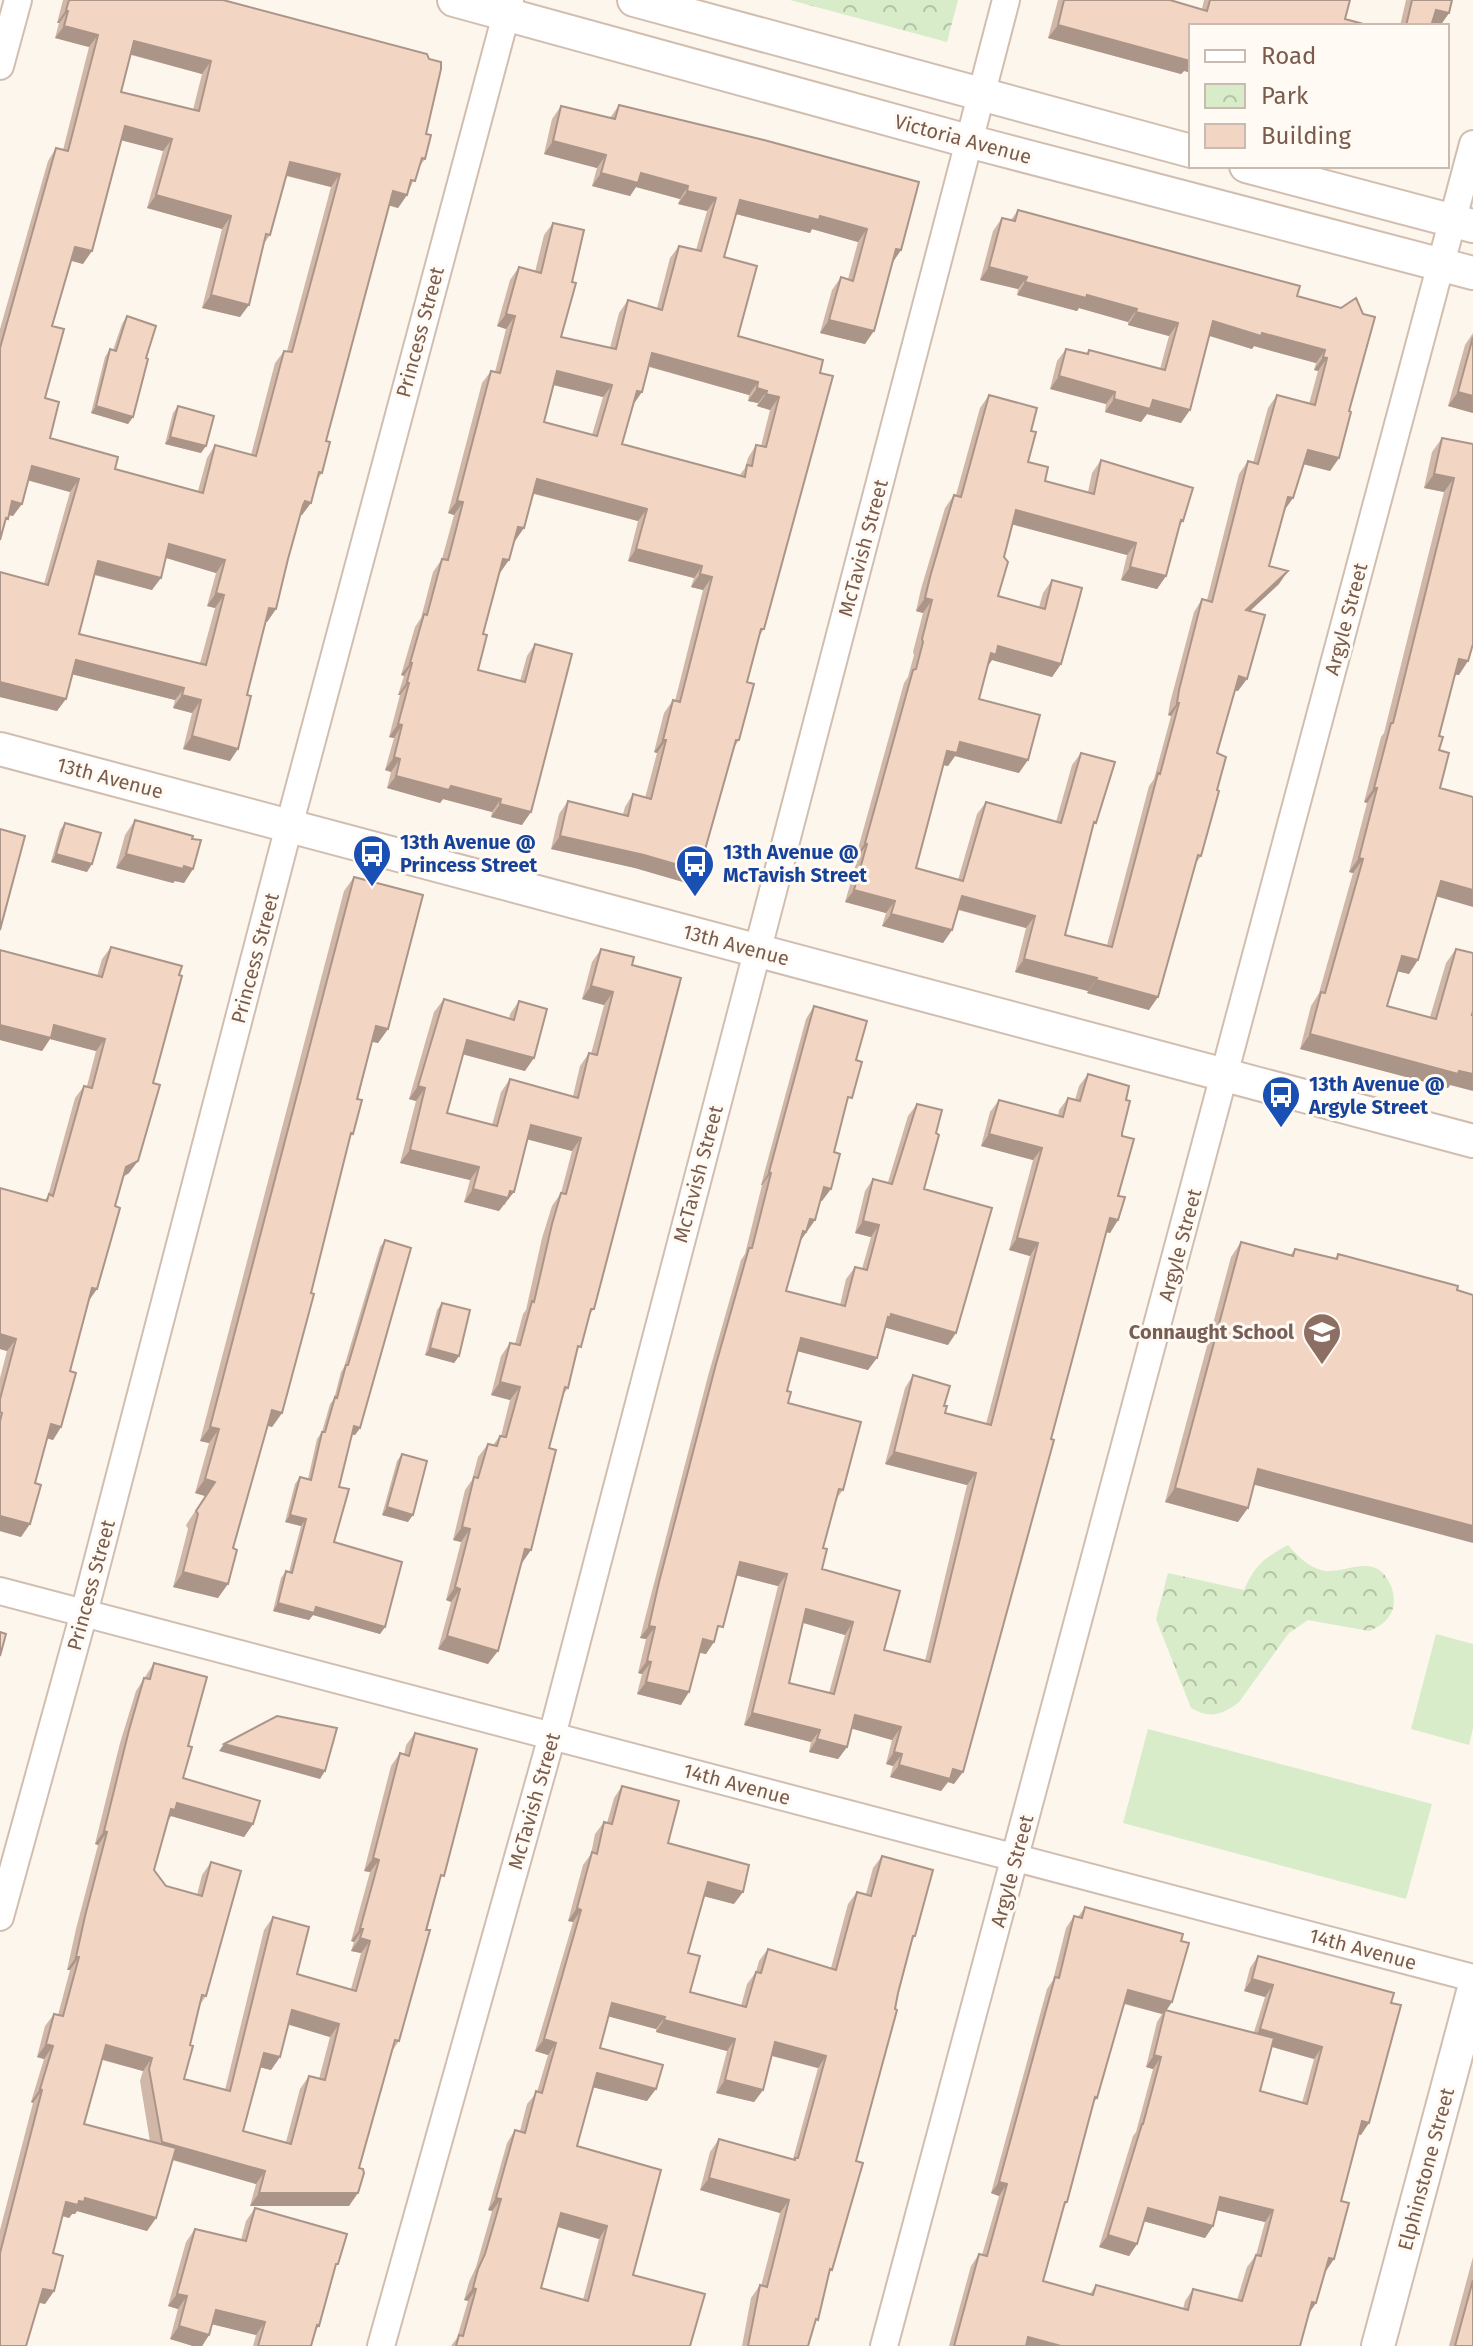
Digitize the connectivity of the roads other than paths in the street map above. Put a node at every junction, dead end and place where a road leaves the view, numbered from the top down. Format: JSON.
{"nodes":[{"id":1,"x":18,"y":0,"type":"edge"},
{"id":2,"x":454,"y":0,"type":"edge"},
{"id":3,"x":634,"y":0,"type":"edge"},
{"id":4,"x":1006,"y":0,"type":"edge"},
{"id":5,"x":508,"y":7,"type":"edge"},
{"id":6,"x":0,"y":66,"type":"edge"},
{"id":7,"x":980,"y":95,"type":"junction"},
{"id":8,"x":968,"y":141,"type":"junction"},
{"id":9,"x":1473,"y":144,"type":"edge"},
{"id":10,"x":1189,"y":150,"type":"edge"},
{"id":11,"x":1253,"y":168,"type":"edge"},
{"id":12,"x":1463,"y":224,"type":"edge"},
{"id":13,"x":1441,"y":264,"type":"junction"},
{"id":14,"x":1473,"y":273,"type":"edge"},
{"id":15,"x":0,"y":749,"type":"edge"},
{"id":16,"x":289,"y":826,"type":"junction"},
{"id":17,"x":756,"y":950,"type":"junction"},
{"id":18,"x":1225,"y":1075,"type":"junction"},
{"id":19,"x":1473,"y":1141,"type":"edge"},
{"id":20,"x":0,"y":1591,"type":"edge"},
{"id":21,"x":84,"y":1613,"type":"junction"},
{"id":22,"x":552,"y":1736,"type":"junction"},
{"id":23,"x":1016,"y":1857,"type":"junction"},
{"id":24,"x":0,"y":1917,"type":"edge"},
{"id":25,"x":1473,"y":1978,"type":"edge"},
{"id":26,"x":1473,"y":1992,"type":"edge"},
{"id":27,"x":381,"y":2346,"type":"edge"},
{"id":28,"x":884,"y":2346,"type":"edge"},
{"id":29,"x":1378,"y":2346,"type":"edge"}],
"edges":[{"from":1,"to":6,"type":"street"},
{"from":2,"to":5,"type":"street","name":"Victoria Avenue"},
{"from":3,"to":7,"type":"street"},
{"from":4,"to":7,"type":"street","name":"McTavish Street"},
{"from":5,"to":8,"type":"street","name":"Victoria Avenue"},
{"from":5,"to":16,"type":"street","name":"Princess Street"},
{"from":7,"to":8,"type":"street","name":"McTavish Street"},
{"from":7,"to":10,"type":"street"},
{"from":8,"to":13,"type":"street","name":"Victoria Avenue"},
{"from":8,"to":17,"type":"street","name":"McTavish Street"},
{"from":9,"to":12,"type":"street","name":"Argyle Street"},
{"from":11,"to":12,"type":"street"},
{"from":12,"to":13,"type":"street","name":"Argyle Street"},
{"from":13,"to":14,"type":"street","name":"Victoria Avenue"},
{"from":13,"to":18,"type":"street","name":"Argyle Street"},
{"from":15,"to":16,"type":"street","name":"13th Avenue"},
{"from":16,"to":17,"type":"street","name":"13th Avenue"},
{"from":16,"to":21,"type":"street","name":"Princess Street"},
{"from":17,"to":18,"type":"street","name":"13th Avenue"},
{"from":17,"to":22,"type":"street","name":"McTavish Street"},
{"from":18,"to":19,"type":"street","name":"13th Avenue"},
{"from":18,"to":23,"type":"street","name":"Argyle Street"},
{"from":20,"to":21,"type":"street","name":"14th Avenue"},
{"from":21,"to":22,"type":"street","name":"14th Avenue"},
{"from":21,"to":24,"type":"street","name":"Princess Street"},
{"from":22,"to":23,"type":"street","name":"14th Avenue"},
{"from":22,"to":27,"type":"street","name":"McTavish Street"},
{"from":23,"to":25,"type":"street","name":"14th Avenue"},
{"from":23,"to":28,"type":"street","name":"Argyle Street"},
{"from":26,"to":29,"type":"street","name":"Elphinstone Street"}]}
